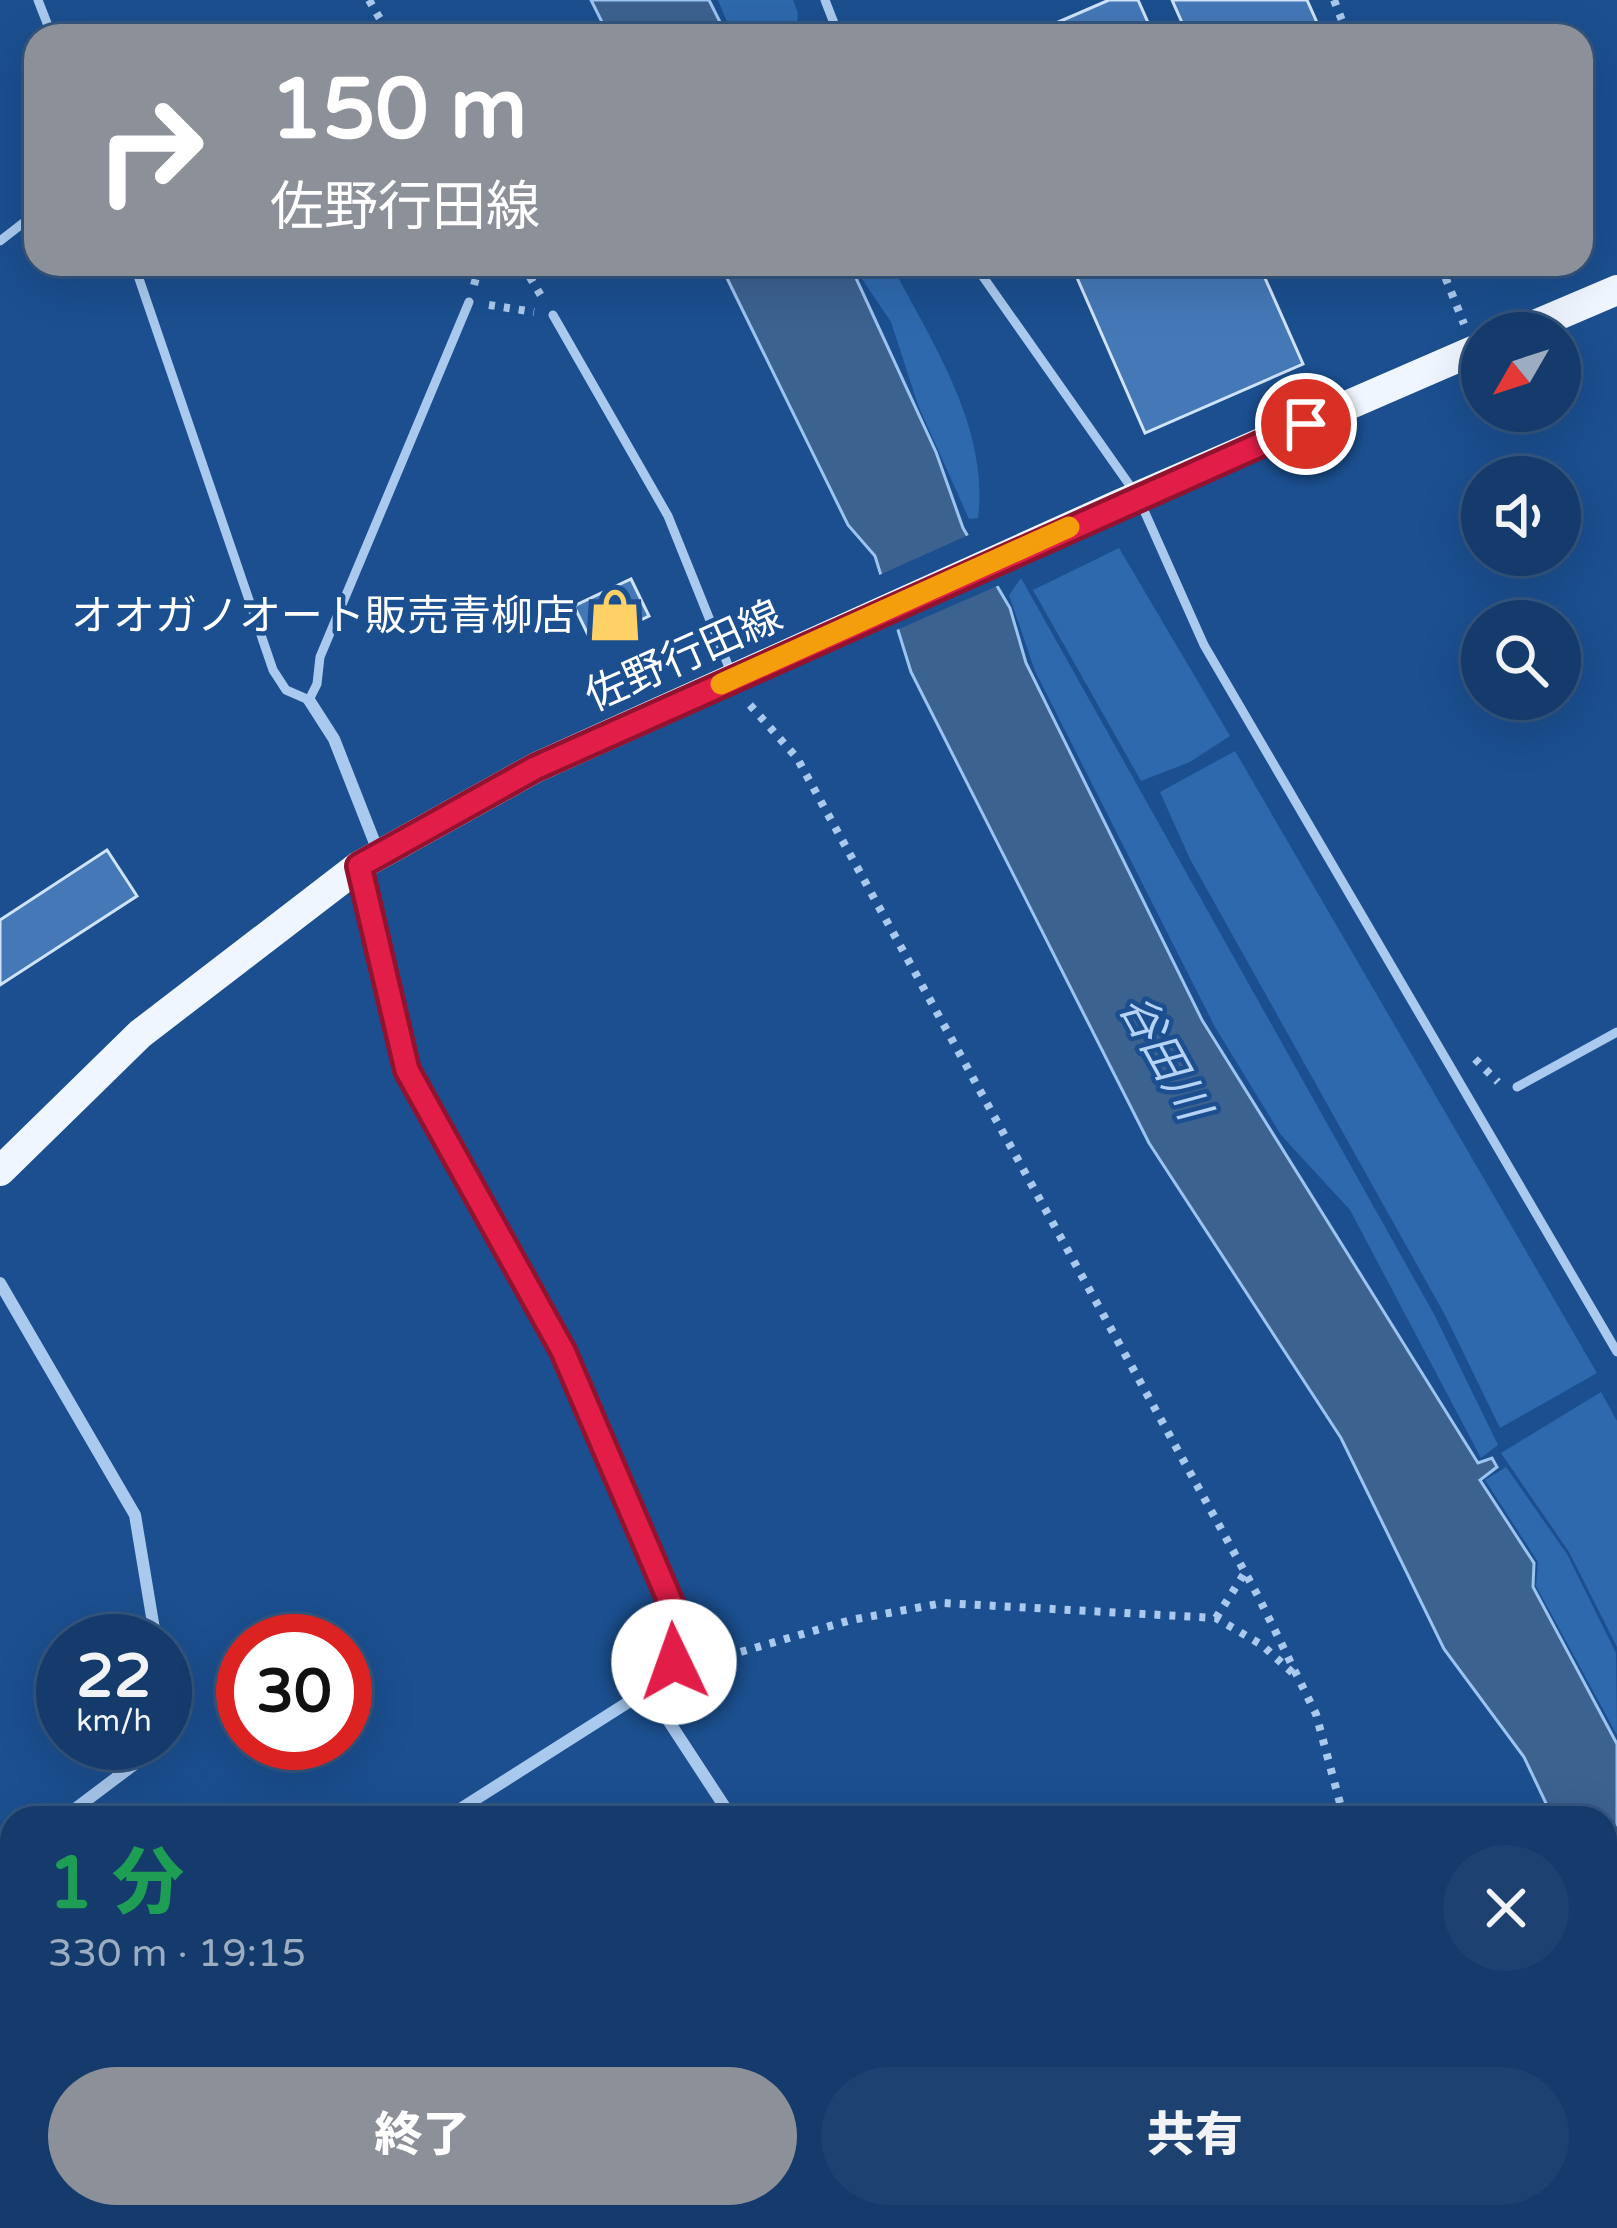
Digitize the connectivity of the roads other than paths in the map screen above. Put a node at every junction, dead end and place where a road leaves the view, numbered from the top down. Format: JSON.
{"nodes":[{"id":1,"x":24,"y":222,"type":"edge"},
{"id":2,"x":0,"y":241,"type":"edge"},
{"id":3,"x":138,"y":276,"type":"edge"},
{"id":4,"x":982,"y":276,"type":"edge"},
{"id":5,"x":1617,"y":290,"type":"edge"},
{"id":6,"x":469,"y":302,"type":"road end"},
{"id":7,"x":1565,"y":312,"type":"edge"},
{"id":8,"x":553,"y":315,"type":"road end"},
{"id":9,"x":1461,"y":356,"type":"edge"},
{"id":10,"x":1128,"y":501,"type":"junction"},
{"id":11,"x":739,"y":675,"type":"junction"},
{"id":12,"x":309,"y":700,"type":"junction"},
{"id":13,"x":369,"y":861,"type":"junction"},
{"id":14,"x":1617,"y":1032,"type":"edge"},
{"id":15,"x":1517,"y":1087,"type":"dead end"},
{"id":16,"x":0,"y":1171,"type":"edge"},
{"id":17,"x":0,"y":1283,"type":"edge"},
{"id":18,"x":1617,"y":1352,"type":"edge"},
{"id":19,"x":151,"y":1614,"type":"edge"},
{"id":20,"x":659,"y":1691,"type":"junction"},
{"id":21,"x":127,"y":1770,"type":"edge"},
{"id":22,"x":79,"y":1806,"type":"edge"},
{"id":23,"x":465,"y":1806,"type":"edge"},
{"id":24,"x":724,"y":1806,"type":"edge"}],
"edges":[{"from":1,"to":2,"type":"lane"},
{"from":3,"to":12,"type":"lane"},
{"from":4,"to":10,"type":"lane"},
{"from":5,"to":7,"type":"main road"},
{"from":6,"to":12,"type":"lane"},
{"from":8,"to":11,"type":"lane"},
{"from":9,"to":10,"type":"main road","name":"佐野行田線"},
{"from":10,"to":11,"type":"main road","name":"佐野行田線"},
{"from":10,"to":18,"type":"lane"},
{"from":11,"to":13,"type":"main road","name":"佐野行田線"},
{"from":12,"to":13,"type":"street"},
{"from":13,"to":16,"type":"main road","name":"佐野行田線"},
{"from":13,"to":20,"type":"street"},
{"from":14,"to":15,"type":"lane"},
{"from":17,"to":19,"type":"street"},
{"from":20,"to":23,"type":"street"},
{"from":20,"to":24,"type":"street"},
{"from":21,"to":22,"type":"street"}]}
